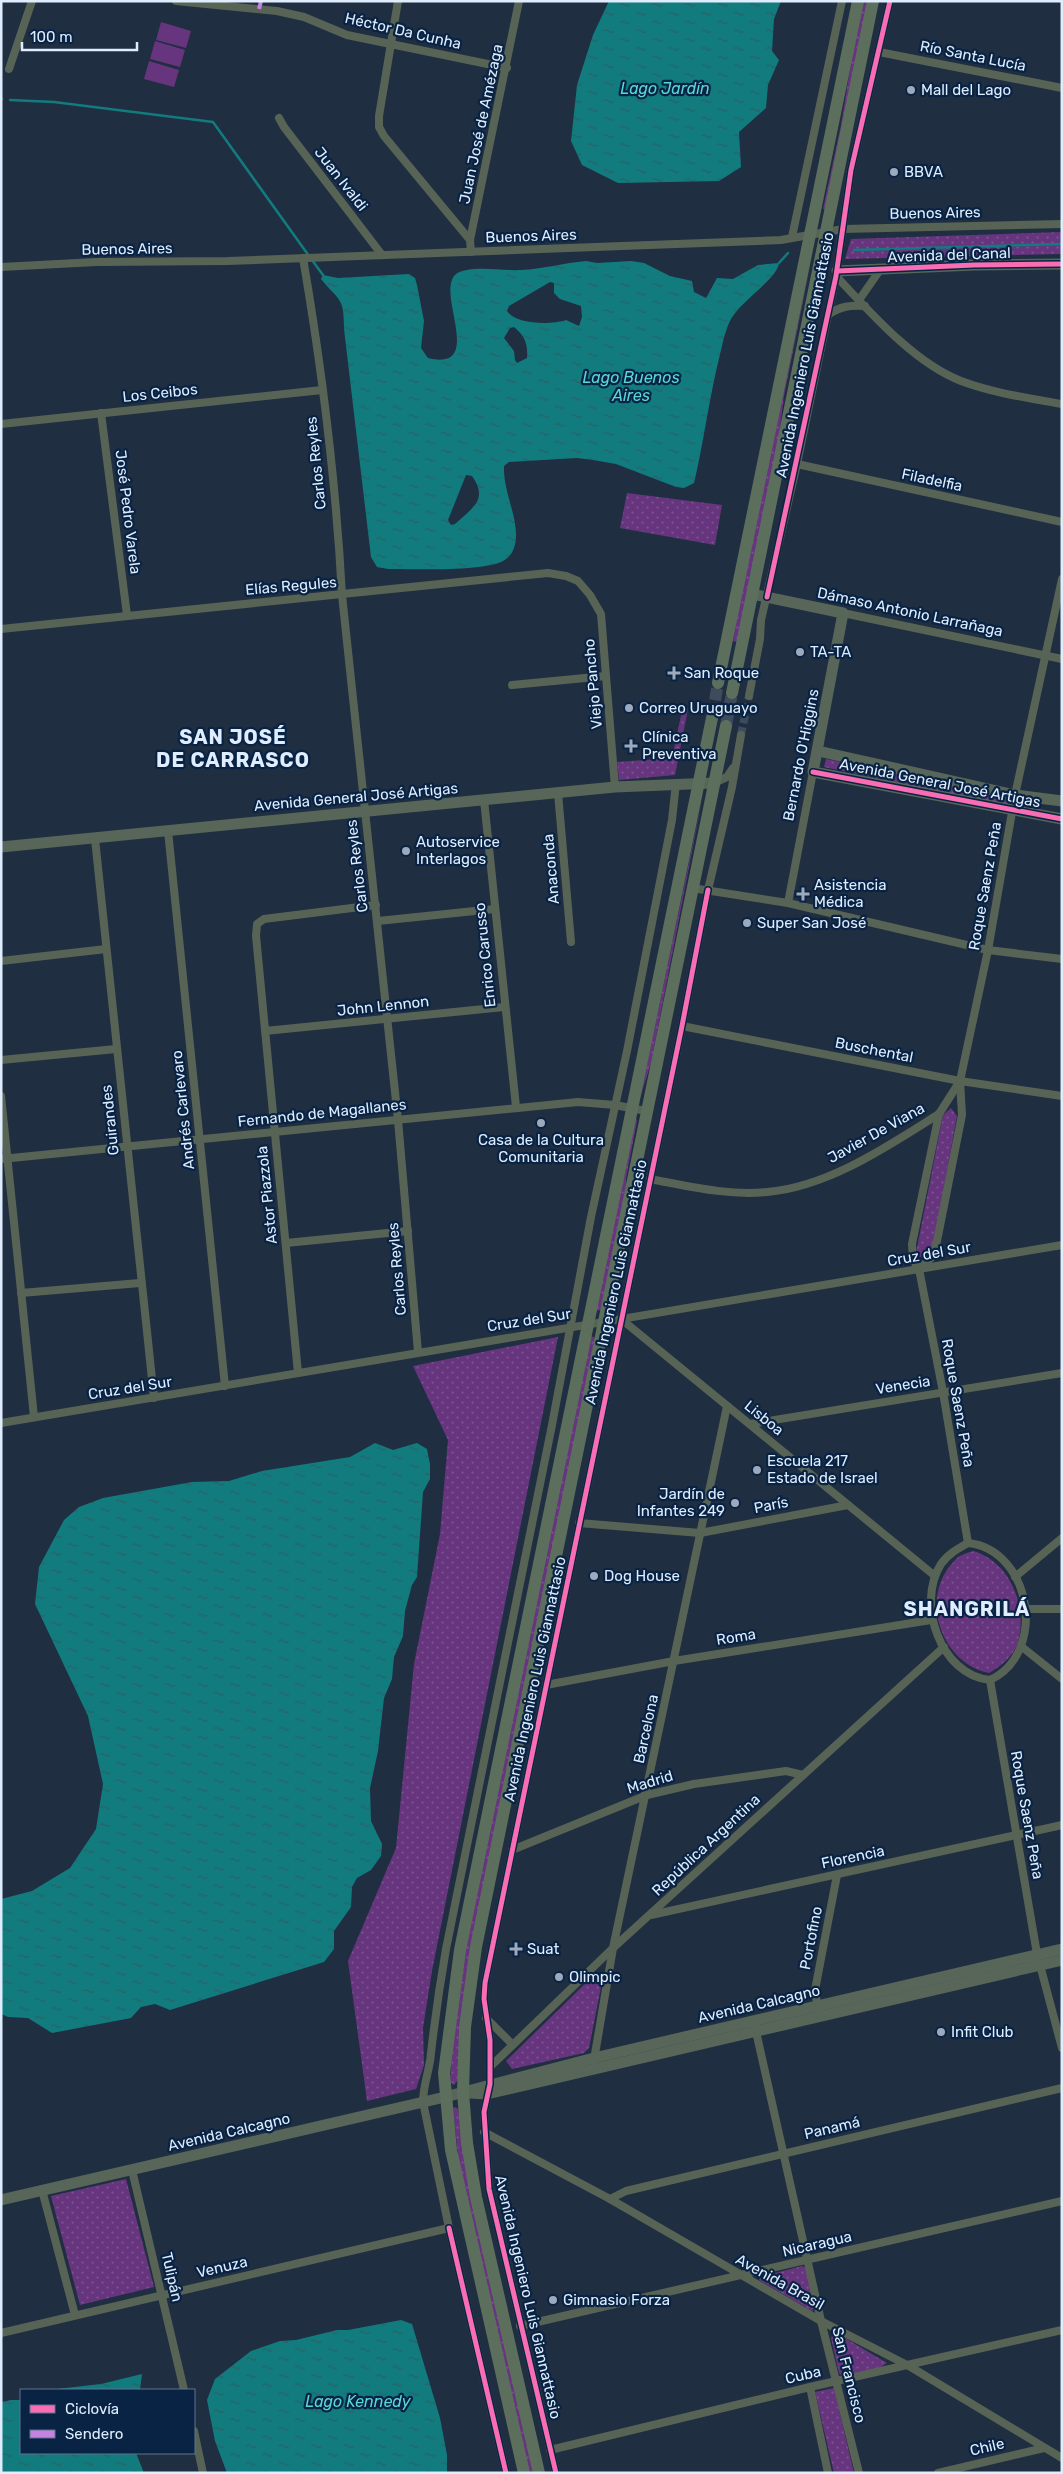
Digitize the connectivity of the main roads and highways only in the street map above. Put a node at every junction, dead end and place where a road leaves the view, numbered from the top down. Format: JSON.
{"nodes":[{"id":1,"x":858,"y":1,"type":"edge"},
{"id":2,"x":873,"y":1,"type":"edge"},
{"id":3,"x":718,"y":683,"type":"tunnel mouth"},
{"id":4,"x":732,"y":693,"type":"tunnel mouth"},
{"id":5,"x":712,"y":718,"type":"tunnel mouth"},
{"id":6,"x":726,"y":726,"type":"tunnel mouth"},
{"id":7,"x":524,"y":2473,"type":"edge"},
{"id":8,"x":539,"y":2473,"type":"edge"}],
"edges":[{"from":1,"to":3,"type":"main road","name":"Avenida Ingeniero Luis Giannattasio"},
{"from":2,"to":4,"type":"main road","name":"Avenida Ingeniero Luis Giannattasio"},
{"from":5,"to":7,"type":"main road","name":"Avenida Ingeniero Luis Giannattasio"},
{"from":6,"to":8,"type":"main road","name":"Avenida Ingeniero Luis Giannattasio"}]}
